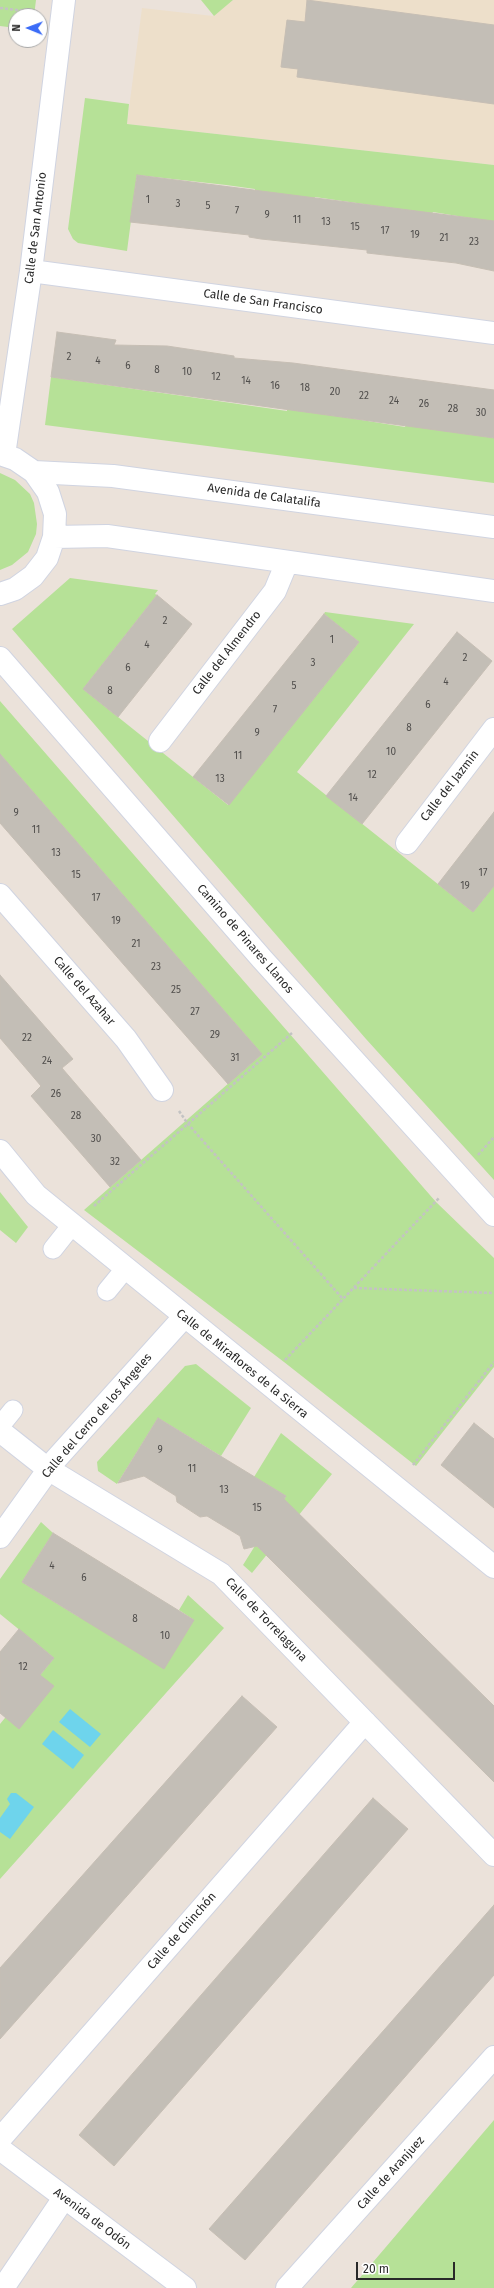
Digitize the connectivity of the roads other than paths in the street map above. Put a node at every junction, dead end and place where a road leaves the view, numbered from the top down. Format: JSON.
{"nodes":[{"id":1,"x":63,"y":8,"type":"edge"},
{"id":2,"x":31,"y":271,"type":"junction"},
{"id":3,"x":494,"y":334,"type":"edge"},
{"id":4,"x":2,"y":455,"type":"edge"},
{"id":5,"x":34,"y":472,"type":"junction"},
{"id":6,"x":494,"y":527,"type":"edge"},
{"id":7,"x":54,"y":537,"type":"junction"},
{"id":8,"x":287,"y":562,"type":"junction"},
{"id":9,"x":494,"y":591,"type":"edge"},
{"id":10,"x":0,"y":594,"type":"edge"},
{"id":11,"x":0,"y":658,"type":"edge"},
{"id":12,"x":494,"y":729,"type":"edge"},
{"id":13,"x":160,"y":741,"type":"dead end"},
{"id":14,"x":407,"y":843,"type":"dead end"},
{"id":15,"x":0,"y":895,"type":"edge"},
{"id":16,"x":162,"y":1090,"type":"road end"},
{"id":17,"x":0,"y":1151,"type":"edge"},
{"id":18,"x":494,"y":1215,"type":"edge"},
{"id":19,"x":73,"y":1226,"type":"junction"},
{"id":20,"x":53,"y":1249,"type":"dead end"},
{"id":21,"x":125,"y":1269,"type":"junction"},
{"id":22,"x":107,"y":1291,"type":"dead end"},
{"id":23,"x":184,"y":1317,"type":"junction"},
{"id":24,"x":12,"y":1410,"type":"dead end"},
{"id":25,"x":0,"y":1426,"type":"edge"},
{"id":26,"x":0,"y":1431,"type":"edge"},
{"id":27,"x":48,"y":1469,"type":"junction"},
{"id":28,"x":0,"y":1538,"type":"edge"},
{"id":29,"x":494,"y":1567,"type":"edge"},
{"id":30,"x":365,"y":1722,"type":"junction"},
{"id":31,"x":494,"y":1856,"type":"edge"},
{"id":32,"x":494,"y":2057,"type":"edge"},
{"id":33,"x":0,"y":2139,"type":"edge"},
{"id":34,"x":0,"y":2149,"type":"edge"},
{"id":35,"x":64,"y":2198,"type":"junction"},
{"id":36,"x":3,"y":2288,"type":"edge"},
{"id":37,"x":185,"y":2288,"type":"edge"},
{"id":38,"x":287,"y":2288,"type":"edge"}],
"edges":[{"from":1,"to":2,"type":"street","name":"Calle de San Antonio"},
{"from":2,"to":3,"type":"street","name":"Calle de San Francisco"},
{"from":2,"to":4,"type":"street","name":"Calle de San Antonio"},
{"from":4,"to":5,"type":"street"},
{"from":5,"to":6,"type":"street","name":"Avenida de Calatalifa"},
{"from":5,"to":7,"type":"street"},
{"from":7,"to":8,"type":"street"},
{"from":7,"to":10,"type":"street"},
{"from":8,"to":9,"type":"street"},
{"from":8,"to":13,"type":"street","name":"Calle del Almendro"},
{"from":11,"to":18,"type":"street","name":"Camino de Pinares Llanos"},
{"from":12,"to":14,"type":"street","name":"Calle del Jazmín"},
{"from":15,"to":16,"type":"street","name":"Calle del Azahar"},
{"from":17,"to":19,"type":"street","name":"Calle de Miraflores de la Sierra"},
{"from":19,"to":20,"type":"lane"},
{"from":19,"to":21,"type":"street","name":"Calle de Miraflores de la Sierra"},
{"from":21,"to":22,"type":"lane"},
{"from":21,"to":23,"type":"street","name":"Calle de Miraflores de la Sierra"},
{"from":23,"to":27,"type":"street","name":"Calle del Cerro de los Ángeles"},
{"from":23,"to":29,"type":"street","name":"Calle de Miraflores de la Sierra"},
{"from":24,"to":25,"type":"lane"},
{"from":26,"to":27,"type":"street","name":"Calle de Torrelaguna"},
{"from":27,"to":28,"type":"street","name":"Calle del Cerro de los Ángeles"},
{"from":27,"to":30,"type":"street","name":"Calle de Torrelaguna"},
{"from":30,"to":31,"type":"street","name":"Calle de Torrelaguna"},
{"from":30,"to":33,"type":"street","name":"Calle de Chinchón"},
{"from":32,"to":38,"type":"street","name":"Calle de Aranjuez"},
{"from":34,"to":35,"type":"street","name":"Avenida de Odón"},
{"from":35,"to":36,"type":"street"},
{"from":35,"to":37,"type":"street","name":"Avenida de Odón"}]}
